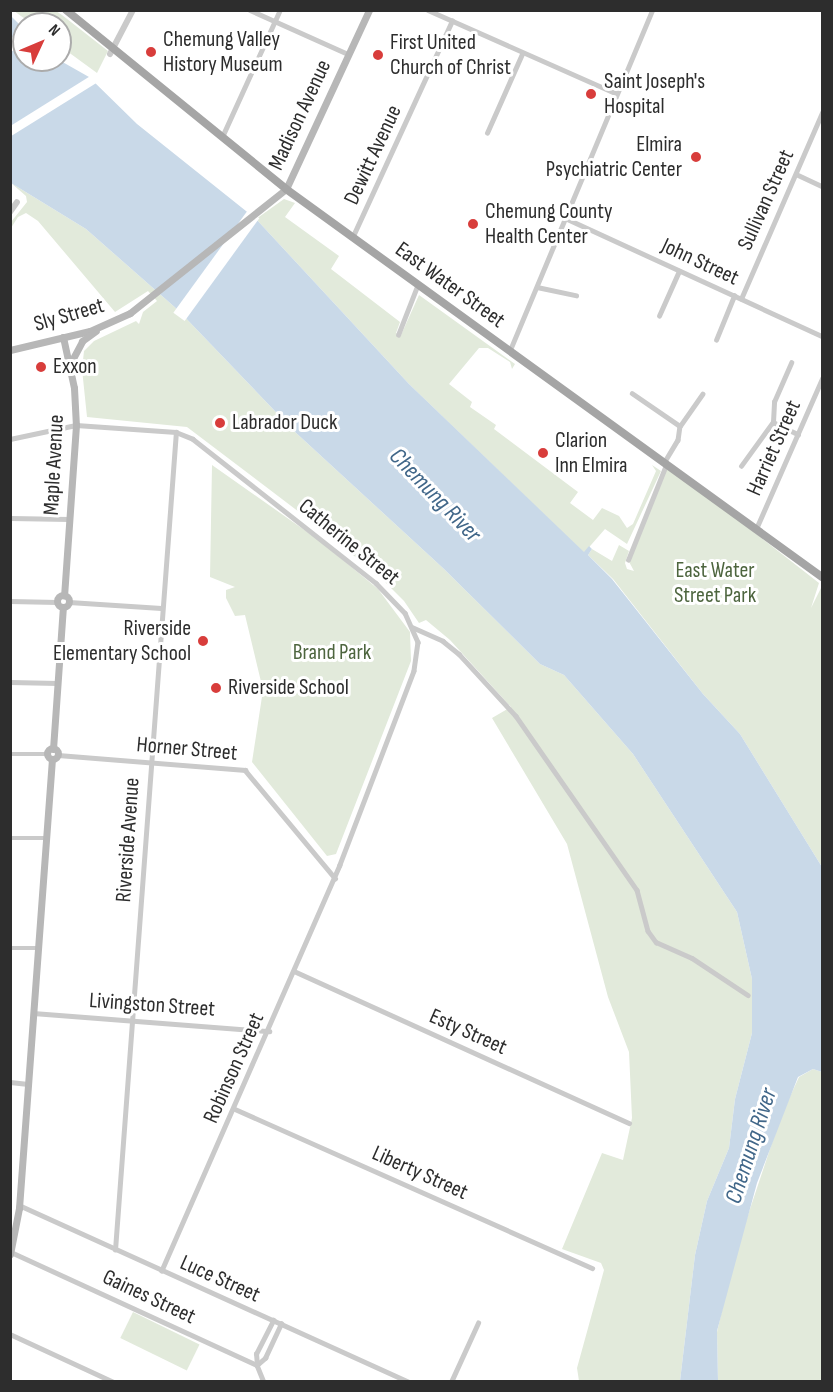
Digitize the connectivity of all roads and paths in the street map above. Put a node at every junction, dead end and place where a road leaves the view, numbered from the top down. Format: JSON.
{"nodes":[{"id":1,"x":66,"y":10,"type":"edge"},
{"id":2,"x":133,"y":10,"type":"edge"},
{"id":3,"x":250,"y":10,"type":"edge"},
{"id":4,"x":280,"y":10,"type":"edge"},
{"id":5,"x":369,"y":10,"type":"edge"},
{"id":6,"x":428,"y":10,"type":"edge"},
{"id":7,"x":652,"y":10,"type":"edge"},
{"id":8,"x":275,"y":21,"type":"junction"},
{"id":9,"x":452,"y":21,"type":"junction"},
{"id":10,"x":113,"y":51,"type":"junction"},
{"id":11,"x":348,"y":54,"type":"junction"},
{"id":12,"x":522,"y":54,"type":"junction"},
{"id":13,"x":615,"y":93,"type":"junction"},
{"id":14,"x":822,"y":113,"type":"edge"},
{"id":15,"x":487,"y":133,"type":"dead end"},
{"id":16,"x":221,"y":140,"type":"junction"},
{"id":17,"x":796,"y":174,"type":"junction"},
{"id":18,"x":822,"y":186,"type":"edge"},
{"id":19,"x":286,"y":189,"type":"junction"},
{"id":20,"x":17,"y":202,"type":"dead end"},
{"id":21,"x":10,"y":212,"type":"edge"},
{"id":22,"x":564,"y":217,"type":"junction"},
{"id":23,"x":353,"y":236,"type":"junction"},
{"id":24,"x":191,"y":265,"type":"joint"},
{"id":25,"x":679,"y":271,"type":"junction"},
{"id":26,"x":418,"y":284,"type":"junction"},
{"id":27,"x":537,"y":287,"type":"junction"},
{"id":28,"x":576,"y":295,"type":"dead end"},
{"id":29,"x":734,"y":296,"type":"junction"},
{"id":30,"x":741,"y":299,"type":"junction"},
{"id":31,"x":659,"y":316,"type":"dead end"},
{"id":32,"x":100,"y":328,"type":"junction"},
{"id":33,"x":398,"y":334,"type":"dead end"},
{"id":34,"x":822,"y":336,"type":"edge"},
{"id":35,"x":63,"y":337,"type":"junction"},
{"id":36,"x":716,"y":340,"type":"dead end"},
{"id":37,"x":10,"y":350,"type":"edge"},
{"id":38,"x":510,"y":351,"type":"junction"},
{"id":39,"x":791,"y":363,"type":"dead end"},
{"id":40,"x":70,"y":364,"type":"junction"},
{"id":41,"x":822,"y":380,"type":"edge"},
{"id":42,"x":632,"y":393,"type":"dead end"},
{"id":43,"x":702,"y":394,"type":"dead end"},
{"id":44,"x":773,"y":422,"type":"junction"},
{"id":45,"x":76,"y":425,"type":"junction"},
{"id":46,"x":680,"y":426,"type":"junction"},
{"id":47,"x":176,"y":432,"type":"junction"},
{"id":48,"x":798,"y":434,"type":"junction"},
{"id":49,"x":10,"y":439,"type":"edge"},
{"id":50,"x":665,"y":464,"type":"junction"},
{"id":51,"x":741,"y":466,"type":"dead end"},
{"id":52,"x":10,"y":518,"type":"edge"},
{"id":53,"x":69,"y":519,"type":"junction"},
{"id":54,"x":756,"y":529,"type":"junction"},
{"id":55,"x":628,"y":560,"type":"dead end"},
{"id":56,"x":822,"y":576,"type":"edge"},
{"id":57,"x":10,"y":601,"type":"edge"},
{"id":58,"x":63,"y":602,"type":"junction"},
{"id":59,"x":162,"y":608,"type":"junction"},
{"id":60,"x":412,"y":627,"type":"junction"},
{"id":61,"x":10,"y":682,"type":"edge"},
{"id":62,"x":58,"y":683,"type":"junction"},
{"id":63,"x":10,"y":753,"type":"edge"},
{"id":64,"x":52,"y":754,"type":"junction"},
{"id":65,"x":150,"y":762,"type":"junction"},
{"id":66,"x":10,"y":838,"type":"edge"},
{"id":67,"x":46,"y":838,"type":"junction"},
{"id":68,"x":335,"y":878,"type":"junction"},
{"id":69,"x":10,"y":948,"type":"edge"},
{"id":70,"x":38,"y":948,"type":"junction"},
{"id":71,"x":294,"y":971,"type":"junction"},
{"id":72,"x":748,"y":995,"type":"dead end"},
{"id":73,"x":33,"y":1013,"type":"junction"},
{"id":74,"x":131,"y":1020,"type":"junction"},
{"id":75,"x":269,"y":1031,"type":"junction"},
{"id":76,"x":10,"y":1082,"type":"edge"},
{"id":77,"x":28,"y":1084,"type":"junction"},
{"id":78,"x":235,"y":1109,"type":"junction"},
{"id":79,"x":629,"y":1123,"type":"dead end"},
{"id":80,"x":17,"y":1206,"type":"edge"},
{"id":81,"x":115,"y":1250,"type":"junction"},
{"id":82,"x":11,"y":1253,"type":"edge"},
{"id":83,"x":592,"y":1268,"type":"dead end"},
{"id":84,"x":162,"y":1271,"type":"junction"},
{"id":85,"x":273,"y":1320,"type":"junction"},
{"id":86,"x":281,"y":1323,"type":"junction"},
{"id":87,"x":478,"y":1323,"type":"dead end"},
{"id":88,"x":10,"y":1334,"type":"edge"},
{"id":89,"x":256,"y":1365,"type":"junction"},
{"id":90,"x":114,"y":1382,"type":"edge"},
{"id":91,"x":264,"y":1382,"type":"edge"},
{"id":92,"x":409,"y":1382,"type":"edge"},
{"id":93,"x":452,"y":1382,"type":"edge"}],
"edges":[{"from":1,"to":10,"type":"main road","name":"East Water Street"},
{"from":2,"to":10,"type":"street"},
{"from":3,"to":8,"type":"street"},
{"from":4,"to":8,"type":"street"},
{"from":5,"to":11,"type":"main road","name":"Madison Avenue"},
{"from":6,"to":9,"type":"street"},
{"from":7,"to":13,"type":"street"},
{"from":8,"to":11,"type":"street"},
{"from":8,"to":16,"type":"street"},
{"from":9,"to":12,"type":"street"},
{"from":9,"to":23,"type":"street","name":"Dewitt Avenue"},
{"from":10,"to":16,"type":"main road","name":"East Water Street"},
{"from":11,"to":19,"type":"main road","name":"Madison Avenue"},
{"from":12,"to":13,"type":"street"},
{"from":12,"to":15,"type":"street"},
{"from":13,"to":22,"type":"street"},
{"from":14,"to":17,"type":"street","name":"Sullivan Street"},
{"from":16,"to":19,"type":"main road","name":"East Water Street"},
{"from":17,"to":18,"type":"street"},
{"from":17,"to":30,"type":"street","name":"Sullivan Street"},
{"from":19,"to":23,"type":"main road","name":"East Water Street"},
{"from":19,"to":24,"type":"main road","name":"Madison Avenue"},
{"from":20,"to":21,"type":"street"},
{"from":22,"to":25,"type":"street","name":"John Street"},
{"from":22,"to":27,"type":"street"},
{"from":23,"to":26,"type":"main road","name":"East Water Street"},
{"from":24,"to":32,"type":"main road","name":"Sly Street"},
{"from":25,"to":29,"type":"street","name":"John Street"},
{"from":25,"to":31,"type":"street"},
{"from":26,"to":33,"type":"street"},
{"from":26,"to":38,"type":"main road","name":"East Water Street"},
{"from":27,"to":28,"type":"street"},
{"from":27,"to":38,"type":"street"},
{"from":29,"to":30,"type":"street","name":"John Street"},
{"from":29,"to":36,"type":"street"},
{"from":30,"to":34,"type":"street","name":"John Street"},
{"from":32,"to":35,"type":"main road","name":"Sly Street"},
{"from":32,"to":40,"type":"main road"},
{"from":35,"to":37,"type":"main road","name":"Sly Street"},
{"from":35,"to":40,"type":"main road","name":"Maple Avenue"},
{"from":38,"to":50,"type":"main road","name":"East Water Street"},
{"from":39,"to":44,"type":"street"},
{"from":40,"to":45,"type":"main road","name":"Maple Avenue"},
{"from":41,"to":48,"type":"street","name":"Harriet Street"},
{"from":42,"to":46,"type":"street"},
{"from":43,"to":46,"type":"street"},
{"from":44,"to":48,"type":"street"},
{"from":44,"to":51,"type":"street"},
{"from":45,"to":47,"type":"street","name":"Catherine Street"},
{"from":45,"to":49,"type":"street","name":"Catherine Street"},
{"from":45,"to":53,"type":"main road","name":"Maple Avenue"},
{"from":46,"to":50,"type":"street"},
{"from":47,"to":59,"type":"street","name":"Riverside Avenue"},
{"from":47,"to":60,"type":"street","name":"Catherine Street"},
{"from":48,"to":54,"type":"street","name":"Harriet Street"},
{"from":50,"to":54,"type":"main road","name":"East Water Street"},
{"from":50,"to":55,"type":"street"},
{"from":52,"to":53,"type":"street"},
{"from":53,"to":58,"type":"main road","name":"Maple Avenue"},
{"from":54,"to":56,"type":"main road","name":"East Water Street"},
{"from":57,"to":58,"type":"street"},
{"from":58,"to":59,"type":"street"},
{"from":58,"to":62,"type":"main road","name":"Maple Avenue"},
{"from":59,"to":65,"type":"street","name":"Riverside Avenue"},
{"from":60,"to":68,"type":"street","name":"Catherine Street"},
{"from":60,"to":72,"type":"street"},
{"from":61,"to":62,"type":"street"},
{"from":62,"to":64,"type":"main road","name":"Maple Avenue"},
{"from":63,"to":64,"type":"street","name":"Horner Street"},
{"from":64,"to":65,"type":"street","name":"Horner Street"},
{"from":64,"to":67,"type":"main road","name":"Maple Avenue"},
{"from":65,"to":68,"type":"street","name":"Horner Street"},
{"from":65,"to":74,"type":"street","name":"Riverside Avenue"},
{"from":66,"to":67,"type":"street"},
{"from":67,"to":70,"type":"main road","name":"Maple Avenue"},
{"from":68,"to":71,"type":"street","name":"Robinson Street"},
{"from":69,"to":70,"type":"street"},
{"from":70,"to":73,"type":"main road","name":"Maple Avenue"},
{"from":71,"to":75,"type":"street","name":"Robinson Street"},
{"from":71,"to":79,"type":"street","name":"Esty Street"},
{"from":73,"to":74,"type":"street","name":"Livingston Street"},
{"from":73,"to":77,"type":"main road","name":"Maple Avenue"},
{"from":74,"to":75,"type":"street","name":"Livingston Street"},
{"from":74,"to":81,"type":"street","name":"Riverside Avenue"},
{"from":75,"to":78,"type":"street","name":"Robinson Street"},
{"from":76,"to":77,"type":"street"},
{"from":77,"to":80,"type":"main road","name":"Maple Avenue"},
{"from":78,"to":83,"type":"street","name":"Liberty Street"},
{"from":78,"to":84,"type":"street","name":"Robinson Street"},
{"from":80,"to":81,"type":"street","name":"Luce Street"},
{"from":80,"to":82,"type":"main road","name":"Maple Avenue"},
{"from":81,"to":84,"type":"street","name":"Luce Street"},
{"from":82,"to":89,"type":"street","name":"Gaines Street"},
{"from":84,"to":85,"type":"street","name":"Luce Street"},
{"from":85,"to":86,"type":"street","name":"Luce Street"},
{"from":85,"to":89,"type":"street"},
{"from":86,"to":89,"type":"street"},
{"from":86,"to":92,"type":"street","name":"Luce Street"},
{"from":87,"to":93,"type":"street"},
{"from":88,"to":90,"type":"street"},
{"from":89,"to":91,"type":"street"}]}
